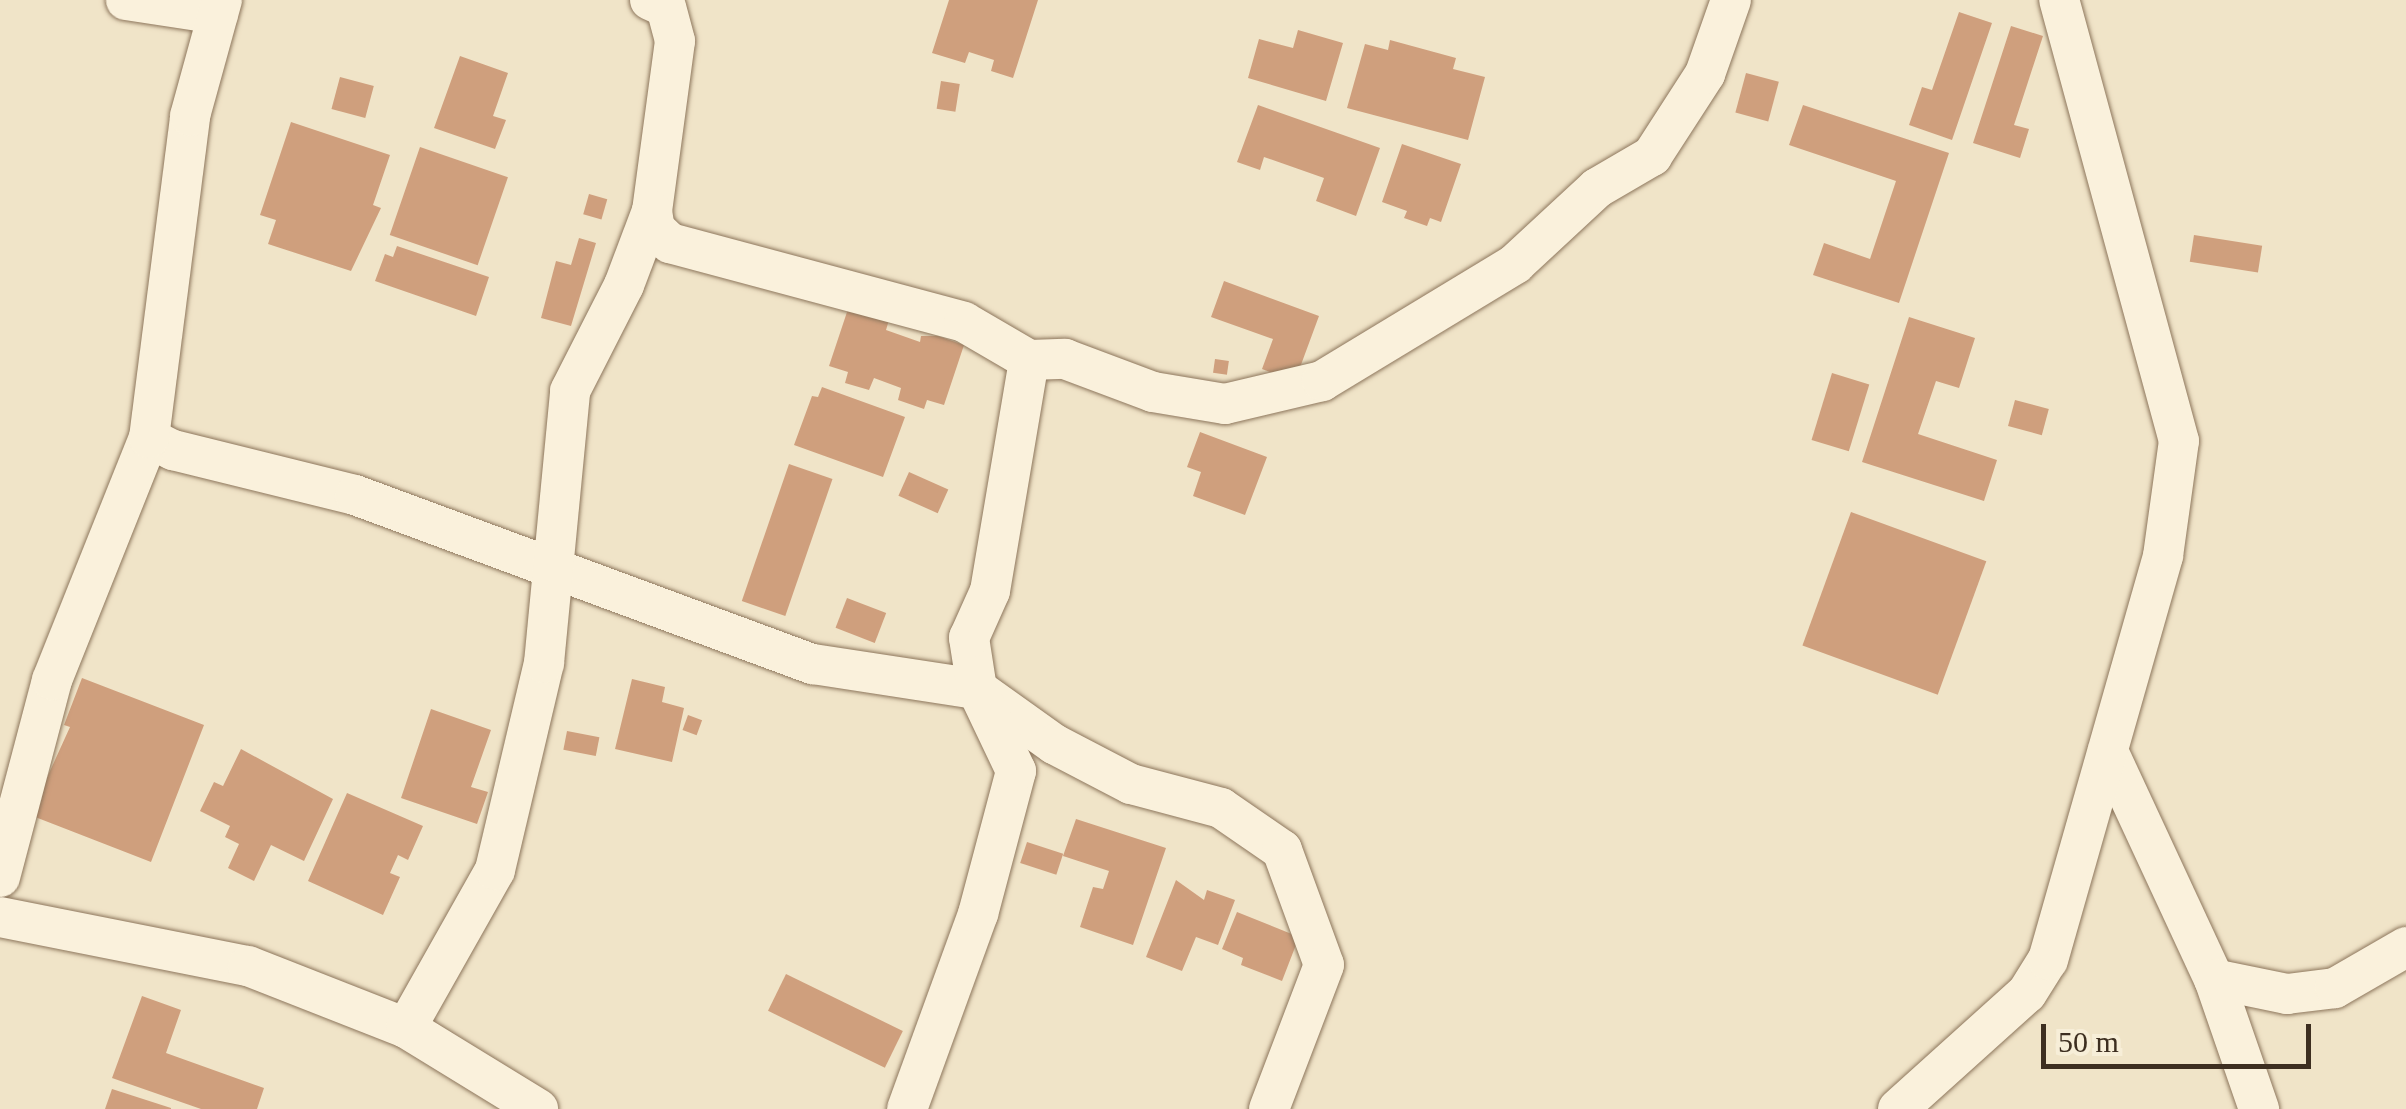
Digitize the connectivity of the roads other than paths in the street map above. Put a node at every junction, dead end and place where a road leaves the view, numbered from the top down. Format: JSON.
{"nodes":[{"id":1,"x":126,"y":0,"type":"edge"},
{"id":2,"x":650,"y":0,"type":"edge"},
{"id":3,"x":1730,"y":0,"type":"edge"},
{"id":4,"x":2059,"y":0,"type":"edge"},
{"id":5,"x":220,"y":7,"type":"edge"},
{"id":6,"x":652,"y":211,"type":"junction"},
{"id":7,"x":1029,"y":360,"type":"junction"},
{"id":8,"x":149,"y":438,"type":"junction"},
{"id":9,"x":556,"y":565,"type":"junction"},
{"id":10,"x":978,"y":690,"type":"junction"},
{"id":11,"x":2108,"y":751,"type":"junction"},
{"id":12,"x":0,"y":876,"type":"edge"},
{"id":13,"x":0,"y":918,"type":"edge"},
{"id":14,"x":2406,"y":946,"type":"edge"},
{"id":15,"x":2214,"y":980,"type":"junction"},
{"id":16,"x":406,"y":1028,"type":"junction"},
{"id":17,"x":538,"y":1109,"type":"edge"},
{"id":18,"x":908,"y":1109,"type":"edge"},
{"id":19,"x":1269,"y":1109,"type":"edge"},
{"id":20,"x":1898,"y":1109,"type":"edge"},
{"id":21,"x":2259,"y":1109,"type":"edge"}],
"edges":[{"from":1,"to":5,"type":"street"},
{"from":2,"to":6,"type":"street"},
{"from":3,"to":7,"type":"street"},
{"from":4,"to":11,"type":"street"},
{"from":5,"to":8,"type":"street"},
{"from":6,"to":7,"type":"street"},
{"from":6,"to":9,"type":"street"},
{"from":7,"to":10,"type":"street"},
{"from":8,"to":9,"type":"street"},
{"from":8,"to":12,"type":"street"},
{"from":9,"to":10,"type":"street"},
{"from":9,"to":16,"type":"street"},
{"from":10,"to":18,"type":"street"},
{"from":10,"to":19,"type":"street"},
{"from":11,"to":15,"type":"street"},
{"from":11,"to":20,"type":"street"},
{"from":13,"to":16,"type":"street"},
{"from":14,"to":15,"type":"street"},
{"from":15,"to":21,"type":"street"},
{"from":16,"to":17,"type":"street"}]}
